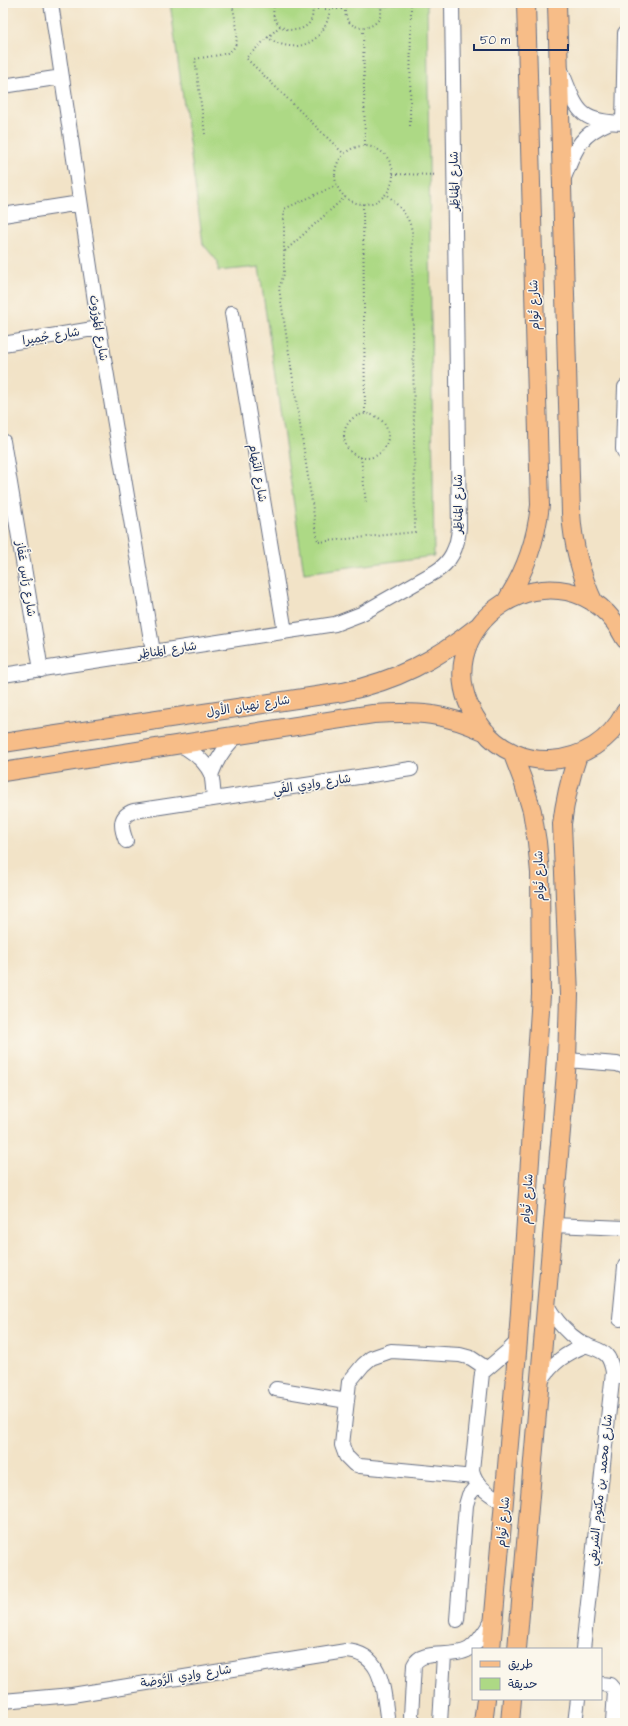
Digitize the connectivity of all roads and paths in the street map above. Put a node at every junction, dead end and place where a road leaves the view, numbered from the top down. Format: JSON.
{"nodes":[{"id":1,"x":51,"y":3,"type":"edge"},
{"id":2,"x":232,"y":3,"type":"edge"},
{"id":3,"x":276,"y":3,"type":"edge"},
{"id":4,"x":311,"y":3,"type":"edge"},
{"id":5,"x":346,"y":3,"type":"edge"},
{"id":6,"x":380,"y":3,"type":"edge"},
{"id":7,"x":411,"y":3,"type":"edge"},
{"id":8,"x":452,"y":3,"type":"edge"},
{"id":9,"x":558,"y":3,"type":"edge"},
{"id":10,"x":525,"y":5,"type":"edge"},
{"id":11,"x":313,"y":9,"type":"junction"},
{"id":12,"x":330,"y":9,"type":"junction"},
{"id":13,"x":344,"y":9,"type":"junction"},
{"id":14,"x":280,"y":26,"type":"junction"},
{"id":15,"x":363,"y":28,"type":"junction"},
{"id":16,"x":625,"y":33,"type":"edge"},
{"id":17,"x":267,"y":37,"type":"junction"},
{"id":18,"x":559,"y":64,"type":"junction"},
{"id":19,"x":62,"y":77,"type":"junction"},
{"id":20,"x":3,"y":86,"type":"edge"},
{"id":21,"x":608,"y":123,"type":"junction"},
{"id":22,"x":624,"y":123,"type":"edge"},
{"id":23,"x":410,"y":126,"type":"dead end"},
{"id":24,"x":205,"y":134,"type":"dead end"},
{"id":25,"x":365,"y":147,"type":"junction"},
{"id":26,"x":344,"y":154,"type":"junction"},
{"id":27,"x":393,"y":174,"type":"junction"},
{"id":28,"x":454,"y":175,"type":"junction"},
{"id":29,"x":562,"y":181,"type":"junction"},
{"id":30,"x":337,"y":185,"type":"junction"},
{"id":31,"x":386,"y":194,"type":"junction"},
{"id":32,"x":344,"y":196,"type":"junction"},
{"id":33,"x":80,"y":203,"type":"junction"},
{"id":34,"x":363,"y":204,"type":"junction"},
{"id":35,"x":3,"y":215,"type":"edge"},
{"id":36,"x":284,"y":252,"type":"junction"},
{"id":37,"x":232,"y":313,"type":"dead end"},
{"id":38,"x":99,"y":328,"type":"junction"},
{"id":39,"x":3,"y":344,"type":"edge"},
{"id":40,"x":625,"y":387,"type":"edge"},
{"id":41,"x":365,"y":414,"type":"junction"},
{"id":42,"x":3,"y":441,"type":"edge"},
{"id":43,"x":625,"y":453,"type":"edge"},
{"id":44,"x":361,"y":457,"type":"junction"},
{"id":45,"x":366,"y":504,"type":"dead end"},
{"id":46,"x":506,"y":600,"type":"junction"},
{"id":47,"x":594,"y":603,"type":"junction"},
{"id":48,"x":618,"y":619,"type":"edge"},
{"id":49,"x":478,"y":627,"type":"junction"},
{"id":50,"x":285,"y":632,"type":"junction"},
{"id":51,"x":625,"y":639,"type":"edge"},
{"id":52,"x":153,"y":652,"type":"junction"},
{"id":53,"x":41,"y":670,"type":"junction"},
{"id":54,"x":3,"y":675,"type":"edge"},
{"id":55,"x":625,"y":712,"type":"edge"},
{"id":56,"x":625,"y":730,"type":"edge"},
{"id":57,"x":486,"y":732,"type":"junction"},
{"id":58,"x":239,"y":734,"type":"junction"},
{"id":59,"x":605,"y":738,"type":"junction"},
{"id":60,"x":3,"y":743,"type":"edge"},
{"id":61,"x":180,"y":744,"type":"junction"},
{"id":62,"x":512,"y":752,"type":"junction"},
{"id":63,"x":578,"y":756,"type":"junction"},
{"id":64,"x":411,"y":769,"type":"dead end"},
{"id":65,"x":3,"y":772,"type":"edge"},
{"id":66,"x":211,"y":775,"type":"junction"},
{"id":67,"x":214,"y":799,"type":"junction"},
{"id":68,"x":126,"y":842,"type":"dead end"},
{"id":69,"x":567,"y":1060,"type":"junction"},
{"id":70,"x":625,"y":1067,"type":"edge"},
{"id":71,"x":553,"y":1225,"type":"junction"},
{"id":72,"x":625,"y":1228,"type":"edge"},
{"id":73,"x":625,"y":1266,"type":"edge"},
{"id":74,"x":624,"y":1292,"type":"edge"},
{"id":75,"x":547,"y":1305,"type":"junction"},
{"id":76,"x":620,"y":1319,"type":"dead end"},
{"id":77,"x":518,"y":1341,"type":"junction"},
{"id":78,"x":587,"y":1345,"type":"junction"},
{"id":79,"x":486,"y":1368,"type":"junction"},
{"id":80,"x":619,"y":1376,"type":"edge"},
{"id":81,"x":541,"y":1381,"type":"junction"},
{"id":82,"x":276,"y":1389,"type":"dead end"},
{"id":83,"x":347,"y":1401,"type":"junction"},
{"id":84,"x":476,"y":1481,"type":"junction"},
{"id":85,"x":504,"y":1503,"type":"junction"},
{"id":86,"x":495,"y":1615,"type":"junction"},
{"id":87,"x":457,"y":1620,"type":"dead end"},
{"id":88,"x":491,"y":1648,"type":"edge"},
{"id":89,"x":516,"y":1648,"type":"edge"},
{"id":90,"x":583,"y":1648,"type":"edge"},
{"id":91,"x":444,"y":1655,"type":"junction"},
{"id":92,"x":602,"y":1684,"type":"edge"},
{"id":93,"x":486,"y":1700,"type":"edge"},
{"id":94,"x":512,"y":1700,"type":"edge"},
{"id":95,"x":578,"y":1700,"type":"edge"},
{"id":96,"x":3,"y":1701,"type":"edge"},
{"id":97,"x":613,"y":1722,"type":"dead end"},
{"id":98,"x":388,"y":1723,"type":"edge"},
{"id":99,"x":415,"y":1723,"type":"edge"},
{"id":100,"x":440,"y":1723,"type":"edge"},
{"id":101,"x":483,"y":1723,"type":"edge"},
{"id":102,"x":510,"y":1723,"type":"edge"},
{"id":103,"x":575,"y":1723,"type":"edge"}],
"edges":[{"from":1,"to":19,"type":"street","name":"شارع المَورُوث"},
{"from":2,"to":24,"type":"path"},
{"from":3,"to":14,"type":"path"},
{"from":4,"to":11,"type":"path"},
{"from":5,"to":13,"type":"path"},
{"from":6,"to":15,"type":"path"},
{"from":7,"to":23,"type":"path"},
{"from":8,"to":28,"type":"street","name":"شارع المَناظِر"},
{"from":9,"to":18,"type":"main road"},
{"from":10,"to":46,"type":"main road","name":"شارع تُوام"},
{"from":11,"to":12,"type":"path"},
{"from":11,"to":14,"type":"path"},
{"from":12,"to":13,"type":"path"},
{"from":12,"to":17,"type":"path"},
{"from":13,"to":15,"type":"path"},
{"from":14,"to":17,"type":"path"},
{"from":15,"to":25,"type":"path"},
{"from":16,"to":22,"type":"street"},
{"from":17,"to":26,"type":"path"},
{"from":18,"to":21,"type":"street"},
{"from":18,"to":29,"type":"main road"},
{"from":19,"to":20,"type":"street"},
{"from":19,"to":33,"type":"street","name":"شارع المَورُوث"},
{"from":21,"to":22,"type":"street"},
{"from":21,"to":29,"type":"street"},
{"from":25,"to":26,"type":"path"},
{"from":25,"to":27,"type":"path"},
{"from":26,"to":30,"type":"path"},
{"from":27,"to":28,"type":"path"},
{"from":27,"to":31,"type":"path"},
{"from":28,"to":50,"type":"street","name":"شارع المَناظِر"},
{"from":29,"to":47,"type":"main road"},
{"from":30,"to":32,"type":"path"},
{"from":30,"to":36,"type":"path"},
{"from":31,"to":34,"type":"path"},
{"from":31,"to":36,"type":"path"},
{"from":32,"to":34,"type":"path"},
{"from":32,"to":36,"type":"path"},
{"from":33,"to":35,"type":"street"},
{"from":33,"to":38,"type":"street","name":"شارع المَورُوث"},
{"from":34,"to":41,"type":"path"},
{"from":37,"to":50,"type":"street","name":"شارع النَهام"},
{"from":38,"to":39,"type":"street","name":"شارع جُميرا"},
{"from":38,"to":52,"type":"street","name":"شارع المَورُوث"},
{"from":40,"to":43,"type":"street"},
{"from":41,"to":44,"type":"path"},
{"from":41,"to":44,"type":"path"},
{"from":42,"to":53,"type":"street","name":"شارع رَأس عَفَّاز"},
{"from":44,"to":45,"type":"path"},
{"from":46,"to":47,"type":"main road"},
{"from":46,"to":49,"type":"main road"},
{"from":47,"to":48,"type":"main road"},
{"from":48,"to":51,"type":"main road"},
{"from":49,"to":57,"type":"main road"},
{"from":49,"to":60,"type":"main road","name":"شارع نهيان الأول"},
{"from":50,"to":52,"type":"street","name":"شارع المَناظِر"},
{"from":52,"to":53,"type":"street","name":"شارع المَناظِر"},
{"from":53,"to":54,"type":"street","name":"شارع المَناظِر"},
{"from":55,"to":59,"type":"main road"},
{"from":56,"to":59,"type":"main road"},
{"from":57,"to":58,"type":"main road"},
{"from":57,"to":62,"type":"main road"},
{"from":58,"to":61,"type":"main road"},
{"from":58,"to":66,"type":"street"},
{"from":59,"to":63,"type":"main road"},
{"from":61,"to":65,"type":"main road"},
{"from":61,"to":66,"type":"street"},
{"from":62,"to":63,"type":"main road"},
{"from":62,"to":77,"type":"main road","name":"شارع تُوام"},
{"from":63,"to":69,"type":"main road","name":"شارع تُوام"},
{"from":64,"to":67,"type":"street","name":"شارع وادِي الفَي"},
{"from":66,"to":67,"type":"street"},
{"from":67,"to":68,"type":"street","name":"شارع وادِي الفَي"},
{"from":69,"to":70,"type":"street"},
{"from":69,"to":71,"type":"main road","name":"شارع تُوام"},
{"from":71,"to":72,"type":"street"},
{"from":71,"to":75,"type":"main road","name":"شارع تُوام"},
{"from":73,"to":74,"type":"street"},
{"from":74,"to":76,"type":"street"},
{"from":75,"to":78,"type":"street","name":"شارع محمد بن مكتوم الشريفي"},
{"from":75,"to":81,"type":"main road","name":"شارع تُوام"},
{"from":77,"to":79,"type":"street"},
{"from":77,"to":85,"type":"main road","name":"شارع تُوام"},
{"from":78,"to":80,"type":"street","name":"شارع محمد بن مكتوم الشريفي"},
{"from":78,"to":81,"type":"street"},
{"from":79,"to":83,"type":"street"},
{"from":79,"to":84,"type":"street"},
{"from":80,"to":90,"type":"street","name":"شارع محمد بن مكتوم الشريفي"},
{"from":81,"to":89,"type":"main road","name":"شارع تُوام"},
{"from":82,"to":83,"type":"street"},
{"from":83,"to":84,"type":"street"},
{"from":84,"to":85,"type":"street"},
{"from":84,"to":87,"type":"street"},
{"from":85,"to":86,"type":"main road","name":"شارع تُوام"},
{"from":86,"to":88,"type":"main road","name":"شارع تُوام"},
{"from":86,"to":91,"type":"street"},
{"from":91,"to":99,"type":"street"},
{"from":91,"to":100,"type":"street"},
{"from":92,"to":97,"type":"street"},
{"from":93,"to":101,"type":"main road"},
{"from":94,"to":102,"type":"main road"},
{"from":95,"to":103,"type":"street"},
{"from":96,"to":98,"type":"street","name":"شارع وادِي الرُّوضة"}]}
